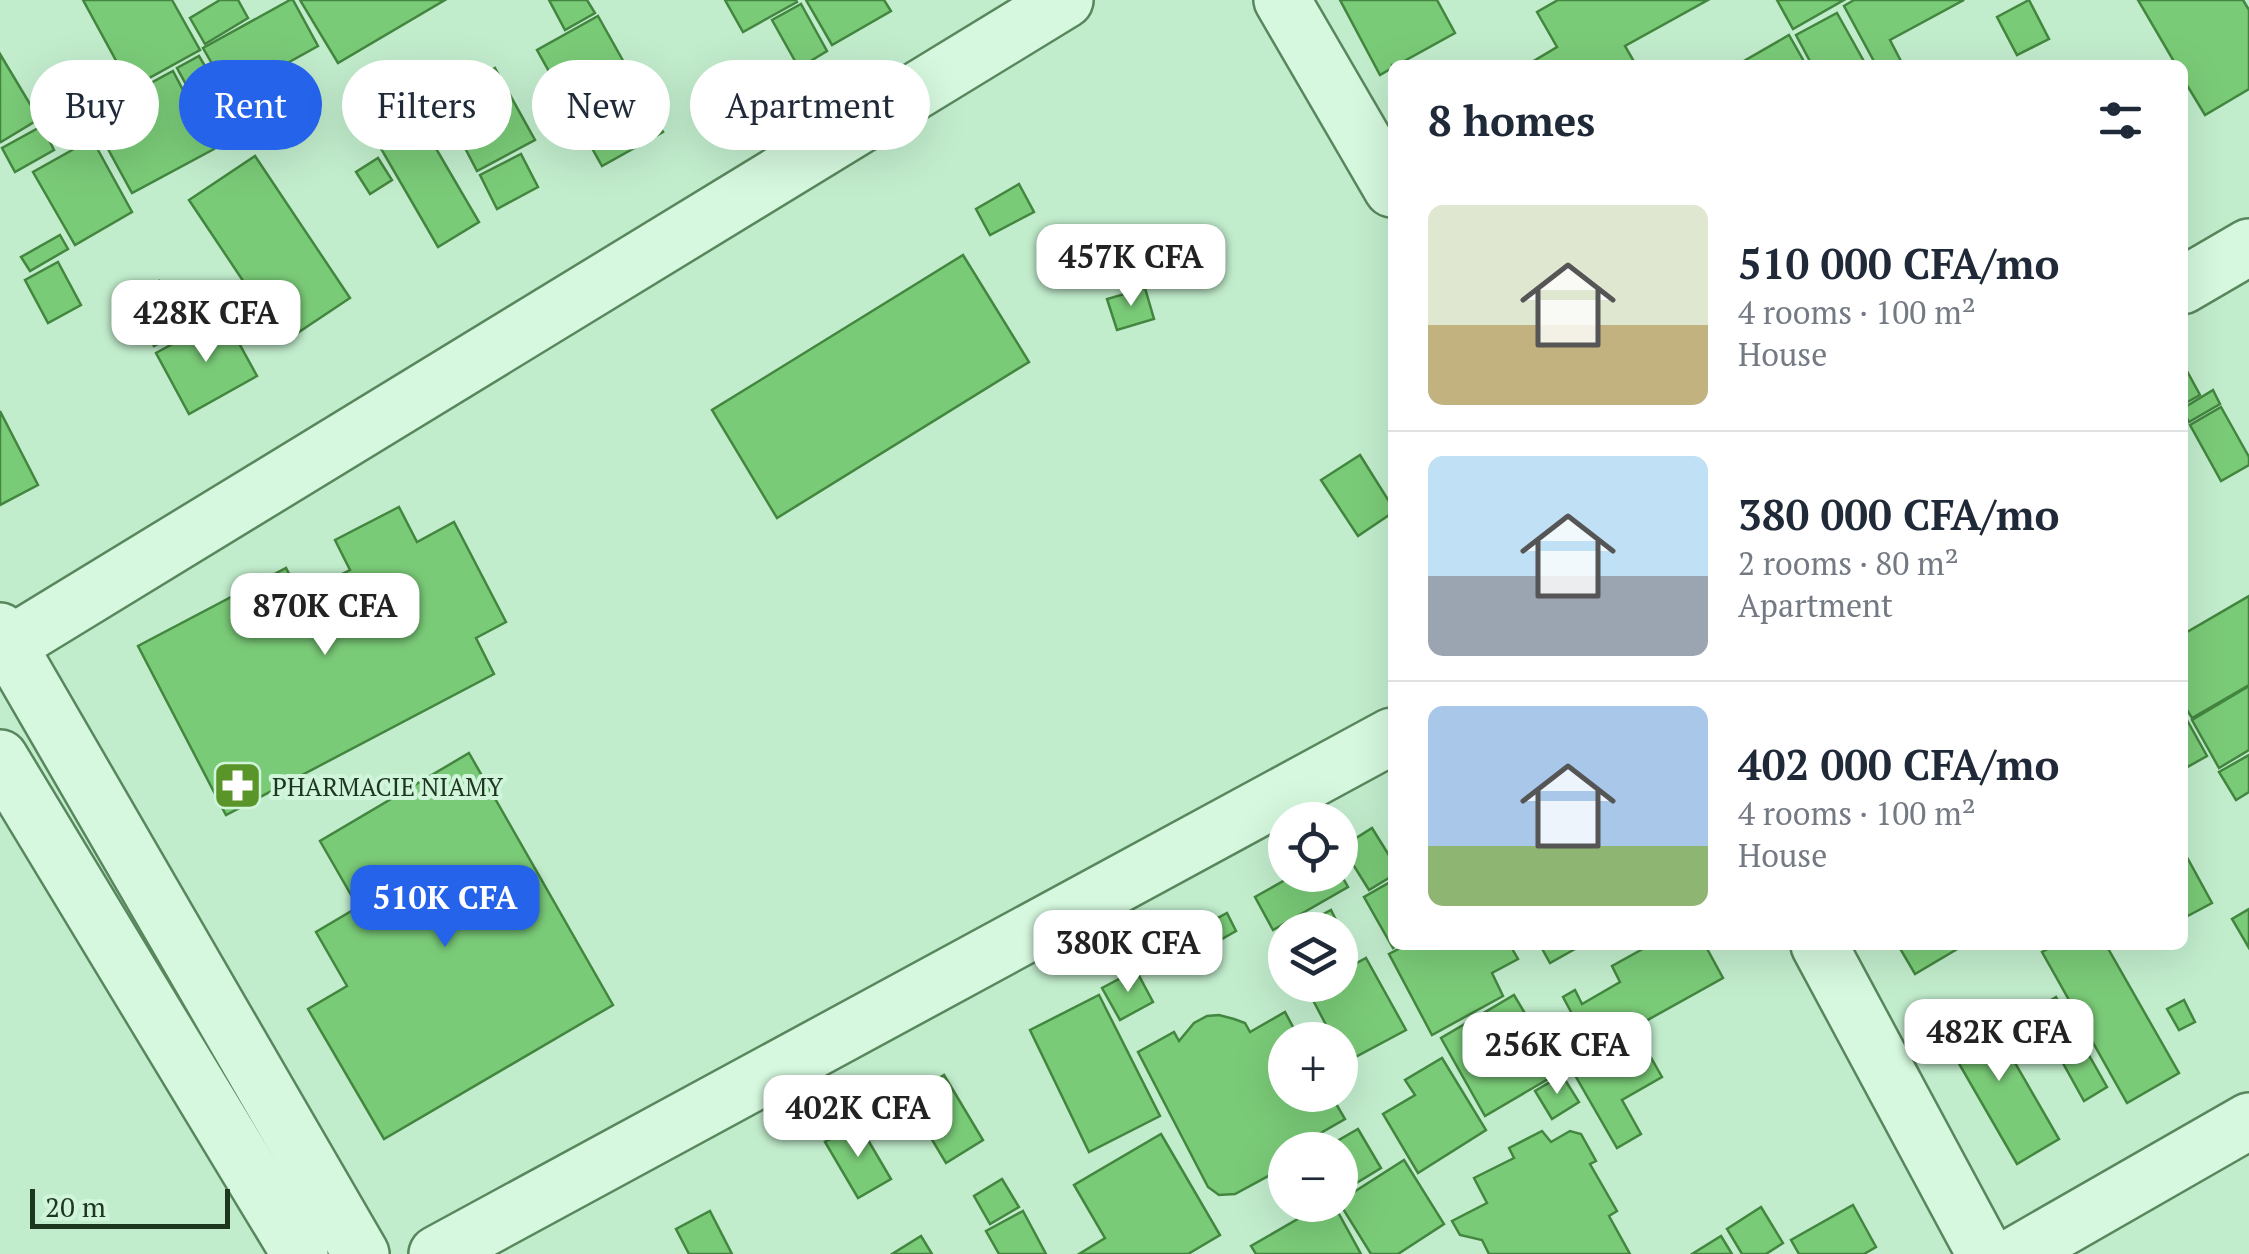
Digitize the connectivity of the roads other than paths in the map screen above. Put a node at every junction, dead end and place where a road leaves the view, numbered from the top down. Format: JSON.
{"nodes":[{"id":1,"x":1065,"y":0,"type":"edge"},
{"id":2,"x":1282,"y":0,"type":"edge"},
{"id":3,"x":1388,"y":182,"type":"edge"},
{"id":4,"x":2249,"y":247,"type":"edge"},
{"id":5,"x":2188,"y":283,"type":"edge"},
{"id":6,"x":4,"y":638,"type":"edge"},
{"id":7,"x":1388,"y":738,"type":"edge"},
{"id":8,"x":0,"y":758,"type":"edge"},
{"id":9,"x":1821,"y":950,"type":"edge"},
{"id":10,"x":2249,"y":1121,"type":"edge"},
{"id":11,"x":300,"y":1254,"type":"edge"},
{"id":12,"x":360,"y":1254,"type":"edge"},
{"id":13,"x":436,"y":1254,"type":"edge"},
{"id":14,"x":1985,"y":1254,"type":"edge"},
{"id":15,"x":2016,"y":1254,"type":"edge"}],
"edges":[{"from":1,"to":6,"type":"street"},
{"from":2,"to":3,"type":"street"},
{"from":4,"to":5,"type":"street"},
{"from":6,"to":12,"type":"street"},
{"from":7,"to":13,"type":"street"},
{"from":8,"to":11,"type":"street"},
{"from":9,"to":14,"type":"street"},
{"from":10,"to":15,"type":"street"}]}
